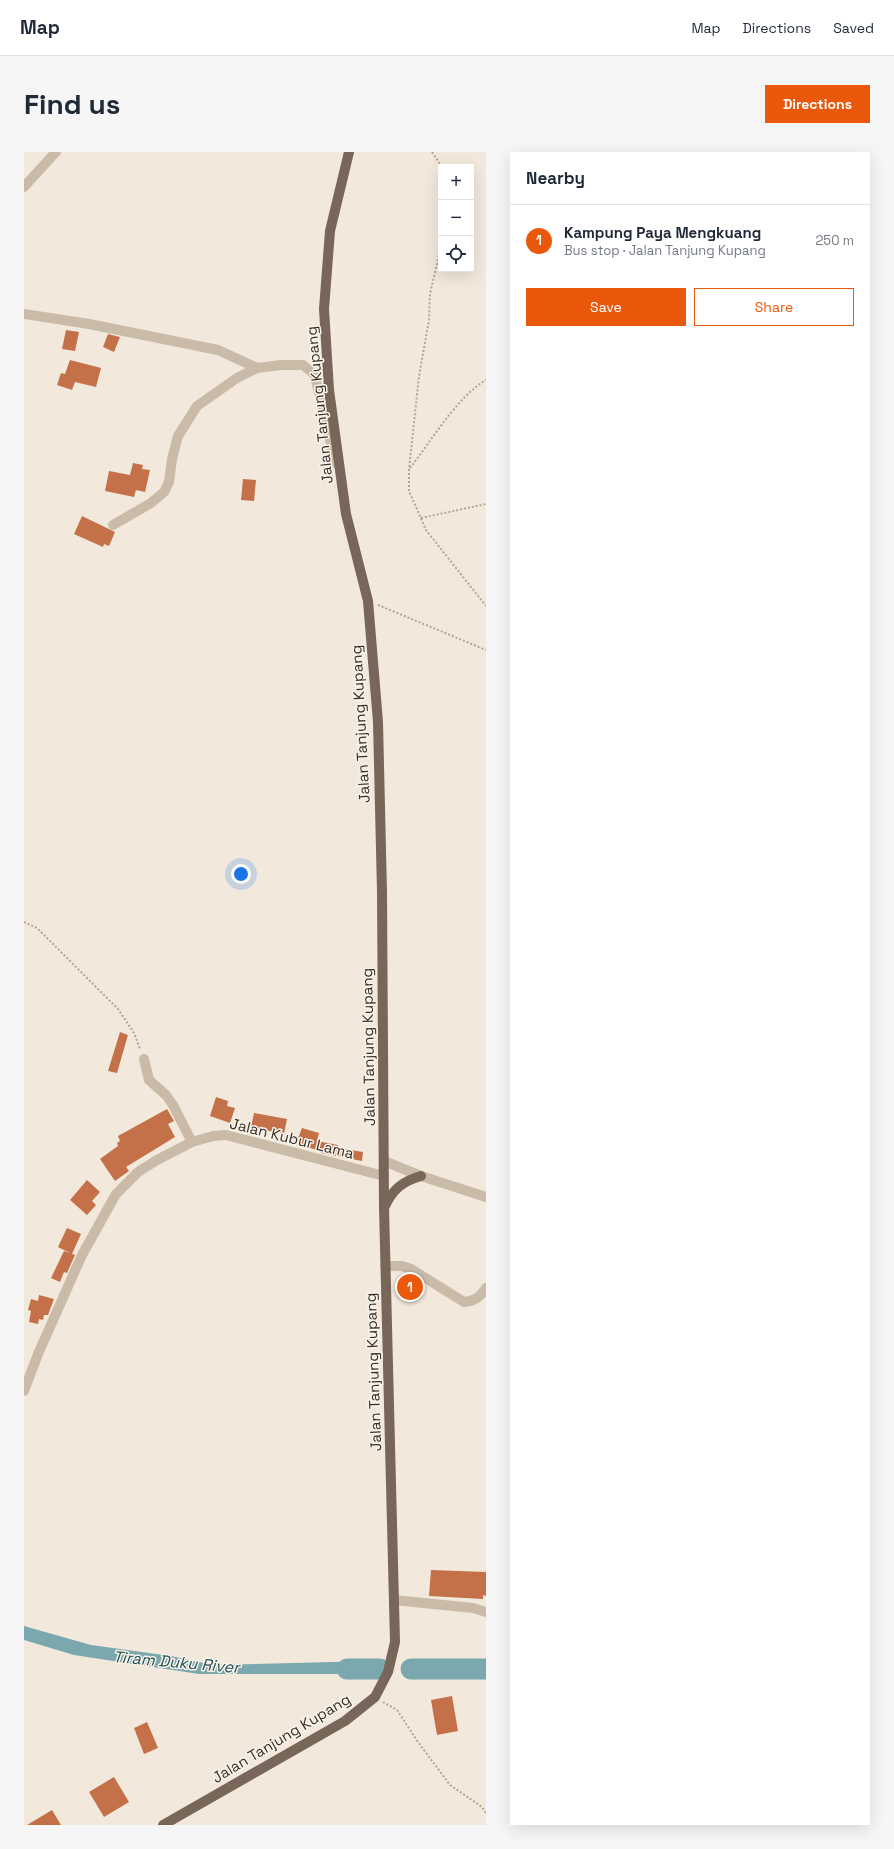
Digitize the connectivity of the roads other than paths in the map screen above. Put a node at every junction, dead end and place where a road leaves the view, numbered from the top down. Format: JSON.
{"nodes":[{"id":1,"x":56,"y":152,"type":"edge"},
{"id":2,"x":349,"y":152,"type":"edge"},
{"id":3,"x":24,"y":187,"type":"edge"},
{"id":4,"x":24,"y":314,"type":"edge"},
{"id":5,"x":257,"y":368,"type":"junction"},
{"id":6,"x":346,"y":514,"type":"junction"},
{"id":7,"x":113,"y":525,"type":"dead end"},
{"id":8,"x":144,"y":1059,"type":"road end"},
{"id":9,"x":192,"y":1142,"type":"junction"},
{"id":10,"x":384,"y":1161,"type":"junction"},
{"id":11,"x":384,"y":1176,"type":"junction"},
{"id":12,"x":421,"y":1176,"type":"junction"},
{"id":13,"x":486,"y":1197,"type":"edge"},
{"id":14,"x":384,"y":1207,"type":"junction"},
{"id":15,"x":385,"y":1266,"type":"junction"},
{"id":16,"x":486,"y":1288,"type":"edge"},
{"id":17,"x":24,"y":1391,"type":"edge"},
{"id":18,"x":394,"y":1600,"type":"junction"},
{"id":19,"x":486,"y":1612,"type":"edge"},
{"id":20,"x":163,"y":1825,"type":"edge"}],
"edges":[{"from":1,"to":3,"type":"street"},
{"from":2,"to":6,"type":"main road","name":"Jalan Tanjung Kupang"},
{"from":4,"to":5,"type":"street"},
{"from":5,"to":6,"type":"street"},
{"from":5,"to":7,"type":"street"},
{"from":6,"to":10,"type":"main road","name":"Jalan Tanjung Kupang"},
{"from":8,"to":9,"type":"street"},
{"from":9,"to":11,"type":"street","name":"Jalan Kubur Lama"},
{"from":9,"to":17,"type":"street","name":"Jalan Kubur Lama"},
{"from":10,"to":11,"type":"main road","name":"Jalan Tanjung Kupang"},
{"from":10,"to":12,"type":"street"},
{"from":11,"to":14,"type":"main road","name":"Jalan Tanjung Kupang"},
{"from":12,"to":13,"type":"street"},
{"from":12,"to":14,"type":"main road"},
{"from":14,"to":15,"type":"main road","name":"Jalan Tanjung Kupang"},
{"from":15,"to":16,"type":"street"},
{"from":15,"to":18,"type":"main road","name":"Jalan Tanjung Kupang"},
{"from":18,"to":19,"type":"street"},
{"from":18,"to":20,"type":"main road","name":"Jalan Tanjung Kupang"}]}
